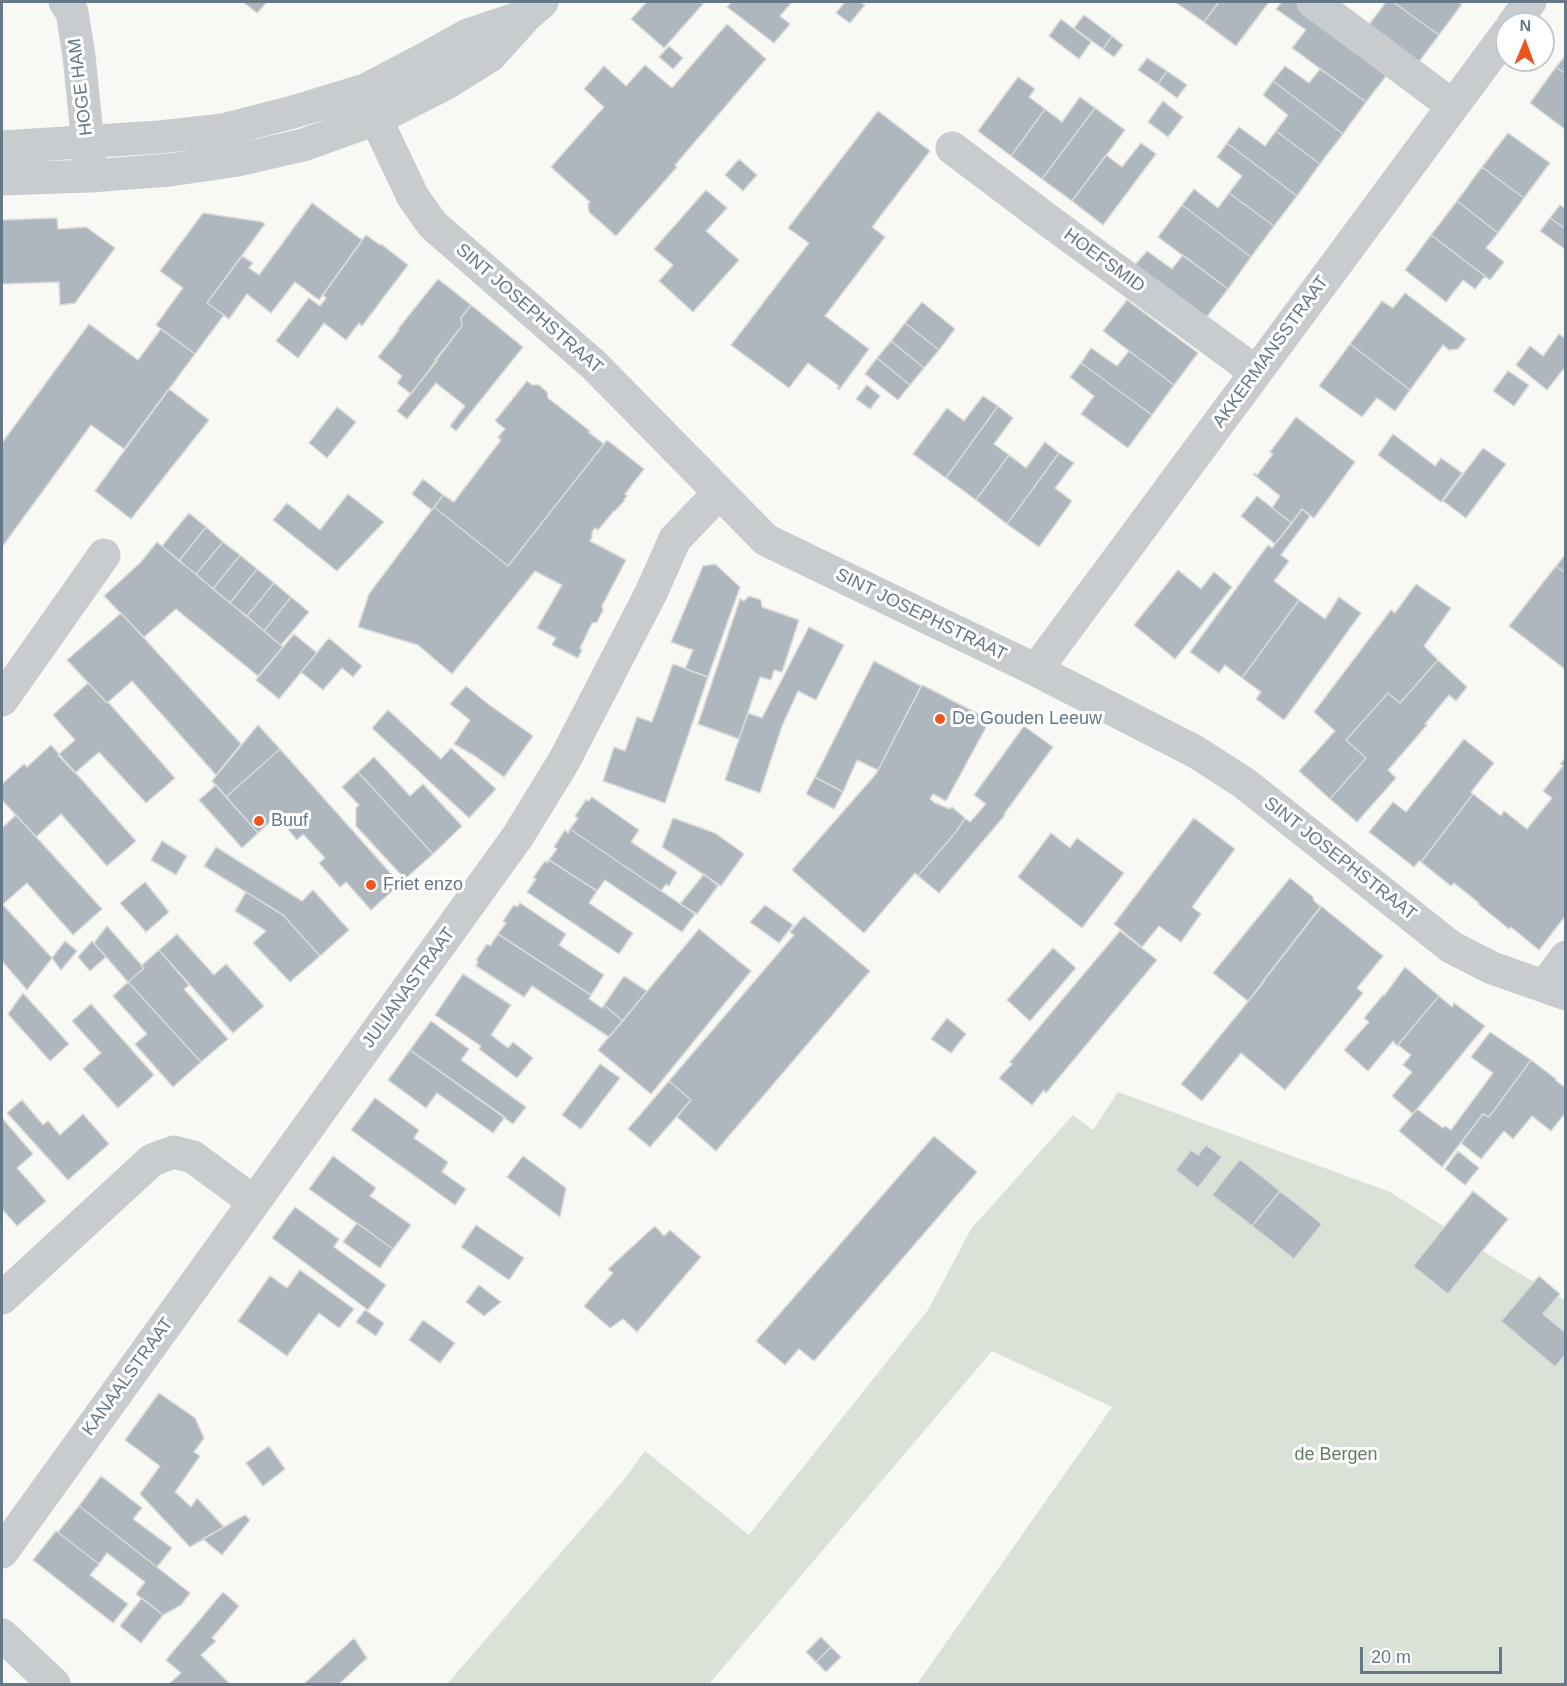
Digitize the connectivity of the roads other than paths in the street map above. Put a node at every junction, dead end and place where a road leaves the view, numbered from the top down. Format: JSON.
{"nodes":[{"id":1,"x":64,"y":2,"type":"edge"},
{"id":2,"x":1313,"y":2,"type":"edge"},
{"id":3,"x":534,"y":8,"type":"edge"},
{"id":4,"x":1495,"y":49,"type":"edge"},
{"id":5,"x":371,"y":104,"type":"junction"},
{"id":6,"x":1453,"y":106,"type":"junction"},
{"id":7,"x":88,"y":142,"type":"junction"},
{"id":8,"x":2,"y":147,"type":"edge"},
{"id":9,"x":952,"y":148,"type":"dead end"},
{"id":10,"x":90,"y":176,"type":"junction"},
{"id":11,"x":2,"y":179,"type":"edge"},
{"id":12,"x":1256,"y":372,"type":"junction"},
{"id":13,"x":719,"y":493,"type":"junction"},
{"id":14,"x":104,"y":555,"type":"dead end"},
{"id":15,"x":1036,"y":670,"type":"junction"},
{"id":16,"x":2,"y":700,"type":"edge"},
{"id":17,"x":1566,"y":957,"type":"edge"},
{"id":18,"x":1555,"y":990,"type":"edge"},
{"id":19,"x":254,"y":1202,"type":"junction"},
{"id":20,"x":2,"y":1298,"type":"edge"},
{"id":21,"x":2,"y":1552,"type":"edge"},
{"id":22,"x":2,"y":1635,"type":"edge"},
{"id":23,"x":54,"y":1684,"type":"edge"}],
"edges":[{"from":1,"to":7,"type":"street","name":"HOGE HAM"},
{"from":2,"to":6,"type":"street"},
{"from":3,"to":5,"type":"street"},
{"from":4,"to":6,"type":"street","name":"AKKERMANSSTRAAT"},
{"from":5,"to":7,"type":"street"},
{"from":5,"to":10,"type":"street"},
{"from":5,"to":13,"type":"street","name":"SINT JOSEPHSTRAAT"},
{"from":6,"to":12,"type":"street","name":"AKKERMANSSTRAAT"},
{"from":7,"to":8,"type":"street"},
{"from":7,"to":10,"type":"street","name":"HOGE HAM"},
{"from":9,"to":12,"type":"street","name":"HOEFSMID"},
{"from":10,"to":11,"type":"street"},
{"from":12,"to":15,"type":"street","name":"AKKERMANSSTRAAT"},
{"from":13,"to":15,"type":"street","name":"SINT JOSEPHSTRAAT"},
{"from":13,"to":19,"type":"street","name":"JULIANASTRAAT"},
{"from":14,"to":16,"type":"street"},
{"from":15,"to":18,"type":"street","name":"SINT JOSEPHSTRAAT"},
{"from":17,"to":18,"type":"street"},
{"from":19,"to":20,"type":"street"},
{"from":19,"to":21,"type":"street","name":"KANAALSTRAAT"},
{"from":22,"to":23,"type":"street"}]}
